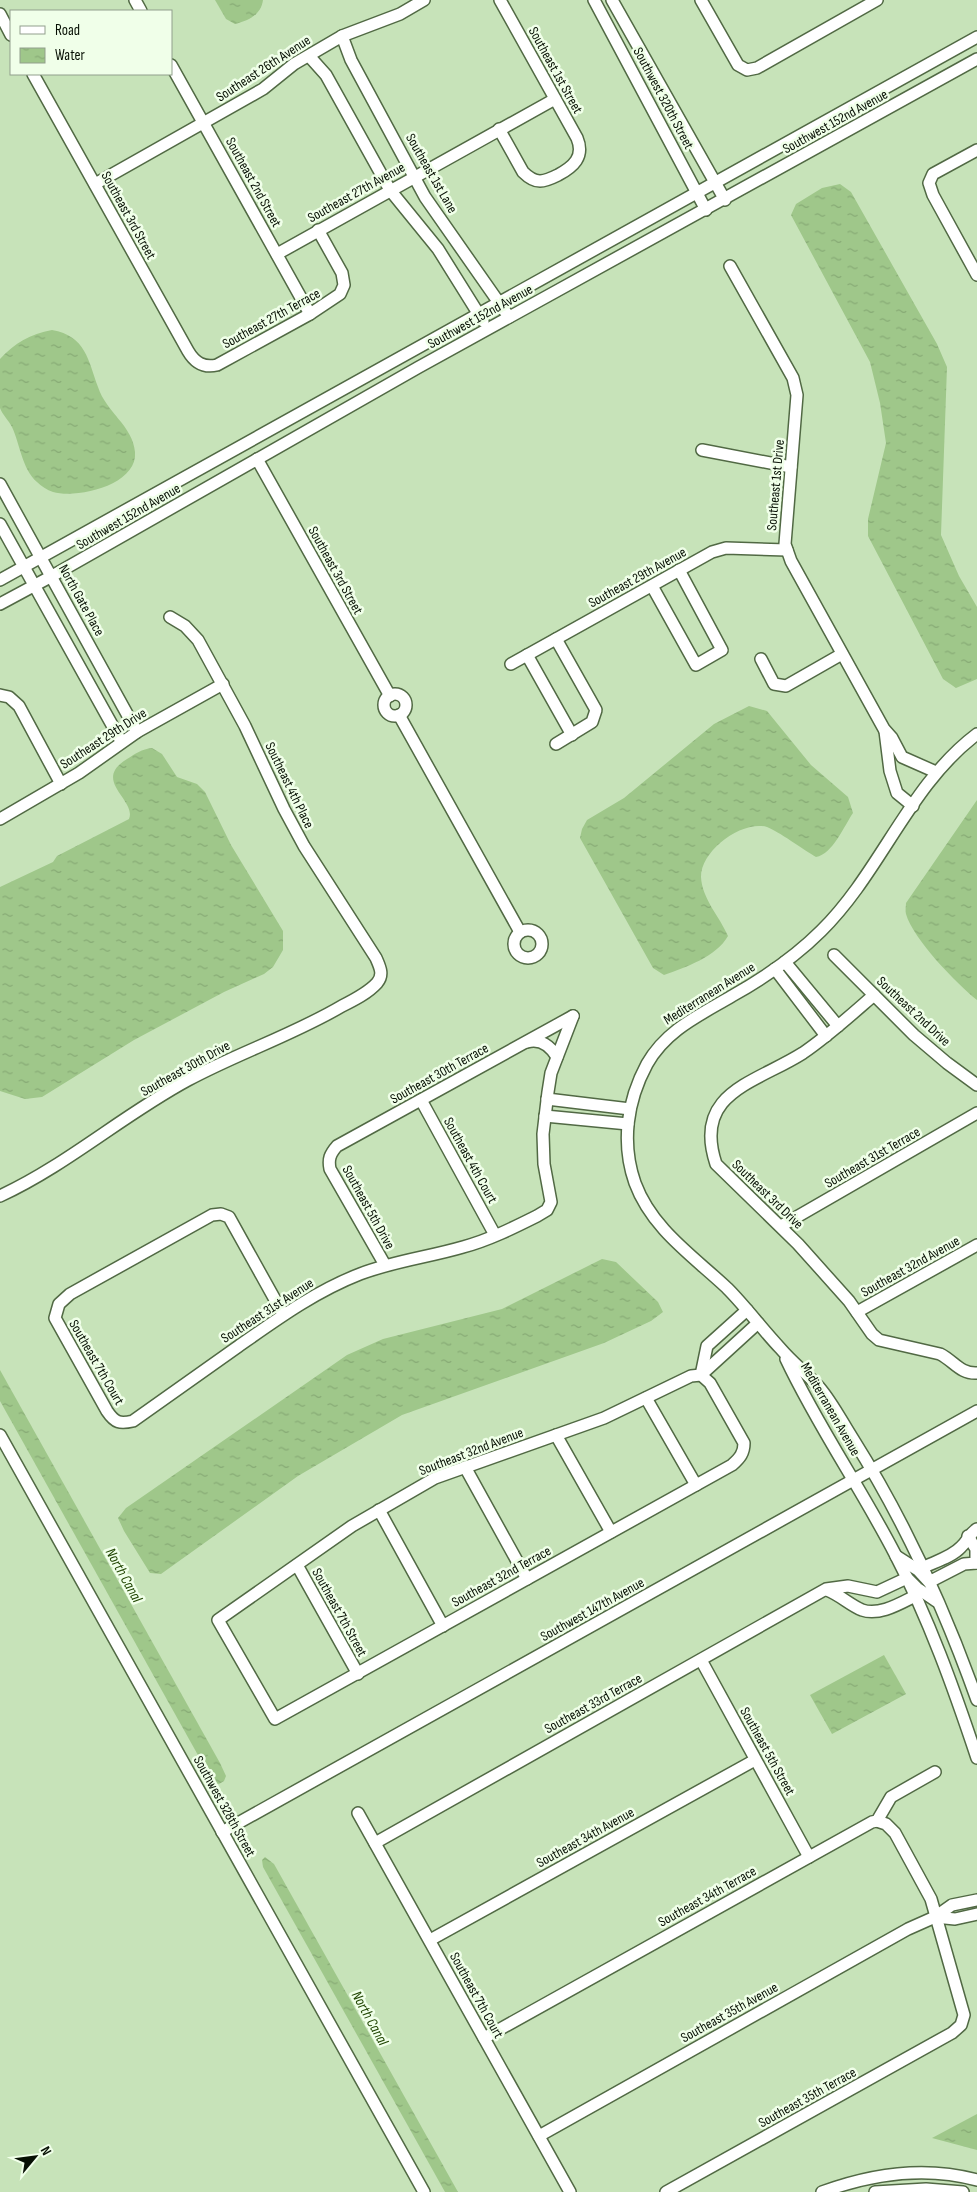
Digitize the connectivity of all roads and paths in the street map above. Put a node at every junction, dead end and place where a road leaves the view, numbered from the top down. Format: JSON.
{"nodes":[{"id":1,"x":424,"y":0,"type":"edge"},
{"id":2,"x":500,"y":0,"type":"edge"},
{"id":3,"x":594,"y":0,"type":"edge"},
{"id":4,"x":612,"y":0,"type":"edge"},
{"id":5,"x":701,"y":0,"type":"edge"},
{"id":6,"x":877,"y":0,"type":"edge"},
{"id":7,"x":0,"y":14,"type":"edge"},
{"id":8,"x":10,"y":33,"type":"edge"},
{"id":9,"x":342,"y":36,"type":"junction"},
{"id":10,"x":977,"y":37,"type":"edge"},
{"id":11,"x":309,"y":56,"type":"junction"},
{"id":12,"x":977,"y":59,"type":"edge"},
{"id":13,"x":172,"y":67,"type":"edge"},
{"id":14,"x":34,"y":75,"type":"edge"},
{"id":15,"x":554,"y":99,"type":"junction"},
{"id":16,"x":204,"y":123,"type":"junction"},
{"id":17,"x":500,"y":129,"type":"junction"},
{"id":18,"x":977,"y":150,"type":"edge"},
{"id":19,"x":415,"y":176,"type":"junction"},
{"id":20,"x":714,"y":183,"type":"junction"},
{"id":21,"x":95,"y":184,"type":"junction"},
{"id":22,"x":390,"y":190,"type":"junction"},
{"id":23,"x":697,"y":193,"type":"junction"},
{"id":24,"x":725,"y":200,"type":"junction"},
{"id":25,"x":433,"y":207,"type":"junction"},
{"id":26,"x":706,"y":210,"type":"junction"},
{"id":27,"x":415,"y":220,"type":"junction"},
{"id":28,"x":318,"y":230,"type":"junction"},
{"id":29,"x":277,"y":254,"type":"junction"},
{"id":30,"x":730,"y":266,"type":"dead end"},
{"id":31,"x":977,"y":275,"type":"edge"},
{"id":32,"x":500,"y":303,"type":"junction"},
{"id":33,"x":310,"y":314,"type":"junction"},
{"id":34,"x":479,"y":315,"type":"junction"},
{"id":35,"x":509,"y":318,"type":"junction"},
{"id":36,"x":487,"y":329,"type":"junction"},
{"id":37,"x":206,"y":366,"type":"joint"},
{"id":38,"x":702,"y":450,"type":"dead end"},
{"id":39,"x":257,"y":460,"type":"junction"},
{"id":40,"x":792,"y":467,"type":"junction"},
{"id":41,"x":1,"y":489,"type":"edge"},
{"id":42,"x":0,"y":524,"type":"edge"},
{"id":43,"x":787,"y":550,"type":"junction"},
{"id":44,"x":41,"y":556,"type":"junction"},
{"id":45,"x":24,"y":566,"type":"junction"},
{"id":46,"x":679,"y":570,"type":"junction"},
{"id":47,"x":52,"y":576,"type":"junction"},
{"id":48,"x":0,"y":580,"type":"edge"},
{"id":49,"x":34,"y":586,"type":"junction"},
{"id":50,"x":652,"y":586,"type":"junction"},
{"id":51,"x":0,"y":604,"type":"edge"},
{"id":52,"x":170,"y":617,"type":"dead end"},
{"id":53,"x":556,"y":639,"type":"junction"},
{"id":54,"x":90,"y":647,"type":"junction"},
{"id":55,"x":842,"y":654,"type":"junction"},
{"id":56,"x":527,"y":655,"type":"junction"},
{"id":57,"x":74,"y":656,"type":"junction"},
{"id":58,"x":761,"y":660,"type":"dead end"},
{"id":59,"x":511,"y":664,"type":"dead end"},
{"id":60,"x":223,"y":684,"type":"junction"},
{"id":61,"x":1,"y":695,"type":"edge"},
{"id":62,"x":884,"y":729,"type":"junction"},
{"id":63,"x":137,"y":732,"type":"junction"},
{"id":64,"x":572,"y":734,"type":"junction"},
{"id":65,"x":977,"y":734,"type":"edge"},
{"id":66,"x":121,"y":741,"type":"junction"},
{"id":67,"x":556,"y":744,"type":"dead end"},
{"id":68,"x":902,"y":757,"type":"junction"},
{"id":69,"x":889,"y":763,"type":"junction"},
{"id":70,"x":936,"y":772,"type":"junction"},
{"id":71,"x":61,"y":784,"type":"junction"},
{"id":72,"x":913,"y":806,"type":"junction"},
{"id":73,"x":0,"y":819,"type":"edge"},
{"id":74,"x":520,"y":932,"type":"dead end"},
{"id":75,"x":834,"y":955,"type":"dead end"},
{"id":76,"x":785,"y":962,"type":"junction"},
{"id":77,"x":775,"y":969,"type":"junction"},
{"id":78,"x":381,"y":971,"type":"joint"},
{"id":79,"x":874,"y":995,"type":"junction"},
{"id":80,"x":821,"y":1005,"type":"junction"},
{"id":81,"x":810,"y":1014,"type":"junction"},
{"id":82,"x":838,"y":1026,"type":"junction"},
{"id":83,"x":826,"y":1036,"type":"junction"},
{"id":84,"x":526,"y":1042,"type":"junction"},
{"id":85,"x":557,"y":1058,"type":"junction"},
{"id":86,"x":977,"y":1084,"type":"edge"},
{"id":87,"x":547,"y":1099,"type":"junction"},
{"id":88,"x":421,"y":1100,"type":"junction"},
{"id":89,"x":630,"y":1109,"type":"junction"},
{"id":90,"x":977,"y":1113,"type":"edge"},
{"id":91,"x":545,"y":1116,"type":"junction"},
{"id":92,"x":628,"y":1124,"type":"junction"},
{"id":93,"x":329,"y":1163,"type":"joint"},
{"id":94,"x":0,"y":1196,"type":"edge"},
{"id":95,"x":781,"y":1226,"type":"junction"},
{"id":96,"x":496,"y":1235,"type":"junction"},
{"id":97,"x":977,"y":1245,"type":"edge"},
{"id":98,"x":385,"y":1265,"type":"junction"},
{"id":99,"x":747,"y":1310,"type":"junction"},
{"id":100,"x":857,"y":1312,"type":"junction"},
{"id":101,"x":283,"y":1314,"type":"junction"},
{"id":102,"x":758,"y":1323,"type":"junction"},
{"id":103,"x":783,"y":1351,"type":"junction"},
{"id":104,"x":973,"y":1373,"type":"edge"},
{"id":105,"x":701,"y":1375,"type":"junction"},
{"id":106,"x":646,"y":1398,"type":"junction"},
{"id":107,"x":977,"y":1411,"type":"edge"},
{"id":108,"x":121,"y":1424,"type":"joint"},
{"id":109,"x":0,"y":1435,"type":"edge"},
{"id":110,"x":556,"y":1435,"type":"junction"},
{"id":111,"x":464,"y":1467,"type":"junction"},
{"id":112,"x":872,"y":1470,"type":"junction"},
{"id":113,"x":855,"y":1480,"type":"junction"},
{"id":114,"x":696,"y":1485,"type":"junction"},
{"id":115,"x":379,"y":1510,"type":"junction"},
{"id":116,"x":611,"y":1532,"type":"junction"},
{"id":117,"x":973,"y":1533,"type":"edge"},
{"id":118,"x":896,"y":1556,"type":"junction"},
{"id":119,"x":977,"y":1563,"type":"edge"},
{"id":120,"x":297,"y":1565,"type":"junction"},
{"id":121,"x":922,"y":1568,"type":"junction"},
{"id":122,"x":907,"y":1578,"type":"junction"},
{"id":123,"x":527,"y":1579,"type":"junction"},
{"id":124,"x":929,"y":1582,"type":"junction"},
{"id":125,"x":826,"y":1589,"type":"junction"},
{"id":126,"x":915,"y":1596,"type":"junction"},
{"id":127,"x":936,"y":1600,"type":"junction"},
{"id":128,"x":443,"y":1626,"type":"junction"},
{"id":129,"x":700,"y":1660,"type":"junction"},
{"id":130,"x":358,"y":1674,"type":"junction"},
{"id":131,"x":977,"y":1700,"type":"edge"},
{"id":132,"x":276,"y":1719,"type":"joint"},
{"id":133,"x":977,"y":1758,"type":"edge"},
{"id":134,"x":755,"y":1760,"type":"junction"},
{"id":135,"x":935,"y":1772,"type":"dead end"},
{"id":136,"x":358,"y":1813,"type":"dead end"},
{"id":137,"x":878,"y":1821,"type":"junction"},
{"id":138,"x":222,"y":1832,"type":"junction"},
{"id":139,"x":375,"y":1843,"type":"junction"},
{"id":140,"x":809,"y":1857,"type":"junction"},
{"id":141,"x":977,"y":1900,"type":"edge"},
{"id":142,"x":977,"y":1914,"type":"edge"},
{"id":143,"x":935,"y":1917,"type":"junction"},
{"id":144,"x":430,"y":1940,"type":"junction"},
{"id":145,"x":484,"y":2038,"type":"junction"},
{"id":146,"x":539,"y":2136,"type":"junction"},
{"id":147,"x":950,"y":2175,"type":"junction"},
{"id":148,"x":965,"y":2177,"type":"junction"},
{"id":149,"x":977,"y":2180,"type":"edge"},
{"id":150,"x":946,"y":2191,"type":"edge"},
{"id":151,"x":424,"y":2192,"type":"edge"},
{"id":152,"x":570,"y":2192,"type":"edge"},
{"id":153,"x":666,"y":2192,"type":"edge"},
{"id":154,"x":822,"y":2192,"type":"edge"},
{"id":155,"x":875,"y":2192,"type":"edge"},
{"id":156,"x":963,"y":2192,"type":"edge"}],
"edges":[{"from":1,"to":9,"type":"street","name":"Southeast 26th Avenue"},
{"from":2,"to":15,"type":"street","name":"Southeast 1st Street"},
{"from":3,"to":23,"type":"street","name":"Southwest 320th Street"},
{"from":4,"to":20,"type":"street","name":"Southwest 320th Street"},
{"from":5,"to":6,"type":"street"},
{"from":7,"to":8,"type":"street"},
{"from":9,"to":11,"type":"street","name":"Southeast 26th Avenue"},
{"from":9,"to":19,"type":"street","name":"Southeast 1st Lane"},
{"from":10,"to":20,"type":"street","name":"Southwest 152nd Avenue"},
{"from":11,"to":16,"type":"street","name":"Southeast 26th Avenue"},
{"from":11,"to":22,"type":"street"},
{"from":12,"to":24,"type":"street","name":"Southwest 152nd Avenue"},
{"from":13,"to":16,"type":"street","name":"Southeast 2nd Street"},
{"from":14,"to":21,"type":"street","name":"Southeast 3rd Street"},
{"from":15,"to":17,"type":"street","name":"Southeast 27th Avenue"},
{"from":15,"to":17,"type":"street","name":"Southeast 1st Street"},
{"from":16,"to":21,"type":"street","name":"Southeast 26th Avenue"},
{"from":16,"to":29,"type":"street","name":"Southeast 2nd Street"},
{"from":17,"to":19,"type":"street","name":"Southeast 27th Avenue"},
{"from":18,"to":31,"type":"street"},
{"from":19,"to":22,"type":"street","name":"Southeast 27th Avenue"},
{"from":19,"to":25,"type":"street","name":"Southeast 1st Lane"},
{"from":20,"to":23,"type":"street","name":"Southwest 152nd Avenue"},
{"from":20,"to":24,"type":"street","name":"Southwest 320th Street"},
{"from":21,"to":37,"type":"street","name":"Southeast 3rd Street"},
{"from":22,"to":27,"type":"street"},
{"from":22,"to":28,"type":"street","name":"Southeast 27th Avenue"},
{"from":23,"to":26,"type":"street","name":"Southwest 320th Street"},
{"from":23,"to":32,"type":"street","name":"Southwest 152nd Avenue"},
{"from":24,"to":26,"type":"street","name":"Southwest 152nd Avenue"},
{"from":25,"to":27,"type":"street"},
{"from":25,"to":32,"type":"street","name":"Southeast 1st Lane"},
{"from":26,"to":35,"type":"street","name":"Southwest 152nd Avenue"},
{"from":27,"to":34,"type":"street"},
{"from":28,"to":29,"type":"street","name":"Southeast 27th Avenue"},
{"from":28,"to":33,"type":"street","name":"Southeast 27th Terrace"},
{"from":29,"to":33,"type":"street","name":"Southeast 2nd Street"},
{"from":30,"to":40,"type":"street","name":"Southeast 1st Drive"},
{"from":32,"to":34,"type":"street","name":"Southwest 152nd Avenue"},
{"from":32,"to":35,"type":"street","name":"Southeast 1st Lane"},
{"from":33,"to":37,"type":"street","name":"Southeast 27th Terrace"},
{"from":34,"to":36,"type":"street"},
{"from":34,"to":44,"type":"street","name":"Southwest 152nd Avenue"},
{"from":35,"to":36,"type":"street","name":"Southwest 152nd Avenue"},
{"from":36,"to":39,"type":"street","name":"Southwest 152nd Avenue"},
{"from":38,"to":40,"type":"street"},
{"from":39,"to":47,"type":"street","name":"Southwest 152nd Avenue"},
{"from":39,"to":74,"type":"street","name":"Southeast 3rd Street"},
{"from":40,"to":43,"type":"street","name":"Southeast 1st Drive"},
{"from":41,"to":44,"type":"street","name":"North Gate Place"},
{"from":42,"to":45,"type":"street"},
{"from":43,"to":46,"type":"street","name":"Southeast 29th Avenue"},
{"from":43,"to":55,"type":"street","name":"Southeast 1st Drive"},
{"from":44,"to":45,"type":"street","name":"Southwest 152nd Avenue"},
{"from":44,"to":47,"type":"street","name":"North Gate Place"},
{"from":45,"to":48,"type":"street","name":"Southwest 152nd Avenue"},
{"from":45,"to":49,"type":"street"},
{"from":46,"to":50,"type":"street","name":"Southeast 29th Avenue"},
{"from":46,"to":50,"type":"street"},
{"from":47,"to":49,"type":"street","name":"Southwest 152nd Avenue"},
{"from":47,"to":54,"type":"street","name":"North Gate Place"},
{"from":49,"to":51,"type":"street","name":"Southwest 152nd Avenue"},
{"from":49,"to":57,"type":"street"},
{"from":50,"to":53,"type":"street","name":"Southeast 29th Avenue"},
{"from":52,"to":60,"type":"street","name":"Southeast 4th Place"},
{"from":53,"to":56,"type":"street","name":"Southeast 29th Avenue"},
{"from":53,"to":64,"type":"street"},
{"from":54,"to":57,"type":"street"},
{"from":54,"to":63,"type":"street","name":"North Gate Place"},
{"from":55,"to":58,"type":"street"},
{"from":55,"to":62,"type":"street","name":"Southeast 1st Drive"},
{"from":56,"to":59,"type":"street","name":"Southeast 29th Avenue"},
{"from":56,"to":64,"type":"street"},
{"from":57,"to":66,"type":"street"},
{"from":60,"to":63,"type":"street","name":"Southeast 29th Drive"},
{"from":60,"to":78,"type":"street","name":"Southeast 4th Place"},
{"from":61,"to":71,"type":"street"},
{"from":62,"to":68,"type":"street","name":"Southeast 1st Drive"},
{"from":62,"to":69,"type":"street","name":"Southeast 1st Drive"},
{"from":63,"to":66,"type":"street","name":"Southeast 29th Drive"},
{"from":64,"to":67,"type":"street"},
{"from":65,"to":70,"type":"street","name":"Mediterranean Avenue"},
{"from":66,"to":71,"type":"street","name":"Southeast 29th Drive"},
{"from":68,"to":69,"type":"street"},
{"from":68,"to":70,"type":"street"},
{"from":69,"to":72,"type":"street","name":"Southeast 1st Drive"},
{"from":70,"to":72,"type":"street","name":"Mediterranean Avenue"},
{"from":71,"to":73,"type":"street","name":"Southeast 29th Drive"},
{"from":72,"to":76,"type":"street","name":"Mediterranean Avenue"},
{"from":75,"to":79,"type":"street","name":"Southeast 2nd Drive"},
{"from":76,"to":77,"type":"street","name":"Mediterranean Avenue"},
{"from":76,"to":80,"type":"street"},
{"from":77,"to":81,"type":"street"},
{"from":77,"to":89,"type":"street","name":"Mediterranean Avenue"},
{"from":78,"to":94,"type":"street","name":"Southeast 30th Drive"},
{"from":79,"to":82,"type":"street","name":"Southeast 3rd Drive"},
{"from":79,"to":86,"type":"street","name":"Southeast 2nd Drive"},
{"from":80,"to":81,"type":"street"},
{"from":80,"to":82,"type":"street"},
{"from":81,"to":83,"type":"street"},
{"from":82,"to":83,"type":"street","name":"Southeast 3rd Drive"},
{"from":83,"to":95,"type":"street","name":"Southeast 3rd Drive"},
{"from":84,"to":85,"type":"street"},
{"from":84,"to":85,"type":"street","name":"Southeast 30th Terrace"},
{"from":84,"to":88,"type":"street","name":"Southeast 30th Terrace"},
{"from":85,"to":87,"type":"street"},
{"from":87,"to":89,"type":"street"},
{"from":87,"to":91,"type":"street"},
{"from":88,"to":93,"type":"street","name":"Southeast 30th Terrace"},
{"from":88,"to":96,"type":"street","name":"Southeast 4th Court"},
{"from":89,"to":92,"type":"street","name":"Mediterranean Avenue"},
{"from":90,"to":95,"type":"street","name":"Southeast 31st Terrace"},
{"from":91,"to":92,"type":"street"},
{"from":91,"to":96,"type":"street","name":"Southeast 31st Avenue"},
{"from":92,"to":99,"type":"street","name":"Mediterranean Avenue"},
{"from":93,"to":98,"type":"street","name":"Southeast 5th Drive"},
{"from":95,"to":100,"type":"street","name":"Southeast 3rd Drive"},
{"from":96,"to":98,"type":"street","name":"Southeast 31st Avenue"},
{"from":97,"to":100,"type":"street","name":"Southeast 32nd Avenue"},
{"from":98,"to":101,"type":"street","name":"Southeast 31st Avenue"},
{"from":99,"to":102,"type":"street","name":"Mediterranean Avenue"},
{"from":99,"to":105,"type":"street"},
{"from":100,"to":104,"type":"street","name":"Southeast 3rd Drive"},
{"from":101,"to":108,"type":"street","name":"Southeast 31st Avenue"},
{"from":101,"to":108,"type":"street","name":"Southeast 7th Court"},
{"from":102,"to":103,"type":"street","name":"Mediterranean Avenue"},
{"from":102,"to":105,"type":"street","name":"Southeast 32nd Avenue"},
{"from":103,"to":112,"type":"street","name":"Mediterranean Avenue"},
{"from":103,"to":113,"type":"street","name":"Mediterranean Avenue"},
{"from":105,"to":106,"type":"street","name":"Southeast 32nd Avenue"},
{"from":105,"to":114,"type":"street","name":"Southeast 32nd Terrace"},
{"from":106,"to":110,"type":"street","name":"Southeast 32nd Avenue"},
{"from":106,"to":114,"type":"street"},
{"from":107,"to":112,"type":"street","name":"Southwest 147th Avenue"},
{"from":109,"to":138,"type":"street","name":"Southwest 328th Street"},
{"from":110,"to":111,"type":"street","name":"Southeast 32nd Avenue"},
{"from":110,"to":116,"type":"street"},
{"from":111,"to":115,"type":"street","name":"Southeast 32nd Avenue"},
{"from":111,"to":123,"type":"street"},
{"from":112,"to":113,"type":"street","name":"Southwest 147th Avenue"},
{"from":112,"to":121,"type":"street","name":"Mediterranean Avenue"},
{"from":113,"to":118,"type":"street","name":"Mediterranean Avenue"},
{"from":113,"to":138,"type":"street","name":"Southwest 147th Avenue"},
{"from":114,"to":116,"type":"street","name":"Southeast 32nd Terrace"},
{"from":115,"to":120,"type":"street","name":"Southeast 32nd Avenue"},
{"from":115,"to":128,"type":"street"},
{"from":116,"to":123,"type":"street","name":"Southeast 32nd Terrace"},
{"from":117,"to":119,"type":"street"},
{"from":117,"to":121,"type":"street"},
{"from":118,"to":122,"type":"street","name":"Mediterranean Avenue"},
{"from":118,"to":124,"type":"street"},
{"from":119,"to":124,"type":"street"},
{"from":120,"to":130,"type":"street","name":"Southeast 7th Street"},
{"from":120,"to":132,"type":"street","name":"Southeast 32nd Avenue"},
{"from":121,"to":124,"type":"street","name":"Mediterranean Avenue"},
{"from":122,"to":125,"type":"street","name":"Southeast 33rd Terrace"},
{"from":122,"to":126,"type":"street","name":"Mediterranean Avenue"},
{"from":122,"to":127,"type":"street"},
{"from":123,"to":128,"type":"street","name":"Southeast 32nd Terrace"},
{"from":124,"to":127,"type":"street","name":"Mediterranean Avenue"},
{"from":125,"to":126,"type":"street"},
{"from":125,"to":129,"type":"street","name":"Southeast 33rd Terrace"},
{"from":126,"to":133,"type":"street","name":"Mediterranean Avenue"},
{"from":127,"to":131,"type":"street","name":"Mediterranean Avenue"},
{"from":128,"to":130,"type":"street","name":"Southeast 32nd Terrace"},
{"from":129,"to":134,"type":"street","name":"Southeast 5th Street"},
{"from":129,"to":139,"type":"street","name":"Southeast 33rd Terrace"},
{"from":130,"to":132,"type":"street","name":"Southeast 32nd Terrace"},
{"from":134,"to":140,"type":"street","name":"Southeast 5th Street"},
{"from":134,"to":144,"type":"street","name":"Southeast 34th Avenue"},
{"from":135,"to":137,"type":"street"},
{"from":136,"to":139,"type":"street","name":"Southeast 7th Court"},
{"from":137,"to":140,"type":"street","name":"Southeast 34th Terrace"},
{"from":137,"to":143,"type":"street"},
{"from":138,"to":151,"type":"street","name":"Southwest 328th Street"},
{"from":139,"to":144,"type":"street","name":"Southeast 7th Court"},
{"from":140,"to":145,"type":"street","name":"Southeast 34th Terrace"},
{"from":141,"to":143,"type":"street","name":"Southeast 35th Avenue"},
{"from":142,"to":143,"type":"street","name":"Southeast 35th Avenue"},
{"from":143,"to":146,"type":"street","name":"Southeast 35th Avenue"},
{"from":143,"to":153,"type":"street","name":"Southeast 35th Terrace"},
{"from":144,"to":145,"type":"street","name":"Southeast 7th Court"},
{"from":145,"to":146,"type":"street","name":"Southeast 7th Court"},
{"from":146,"to":152,"type":"street","name":"Southeast 7th Court"},
{"from":147,"to":148,"type":"street"},
{"from":147,"to":150,"type":"street"},
{"from":147,"to":154,"type":"street"},
{"from":148,"to":149,"type":"street"},
{"from":148,"to":156,"type":"street"},
{"from":150,"to":155,"type":"street"},
{"from":150,"to":156,"type":"street"}]}
